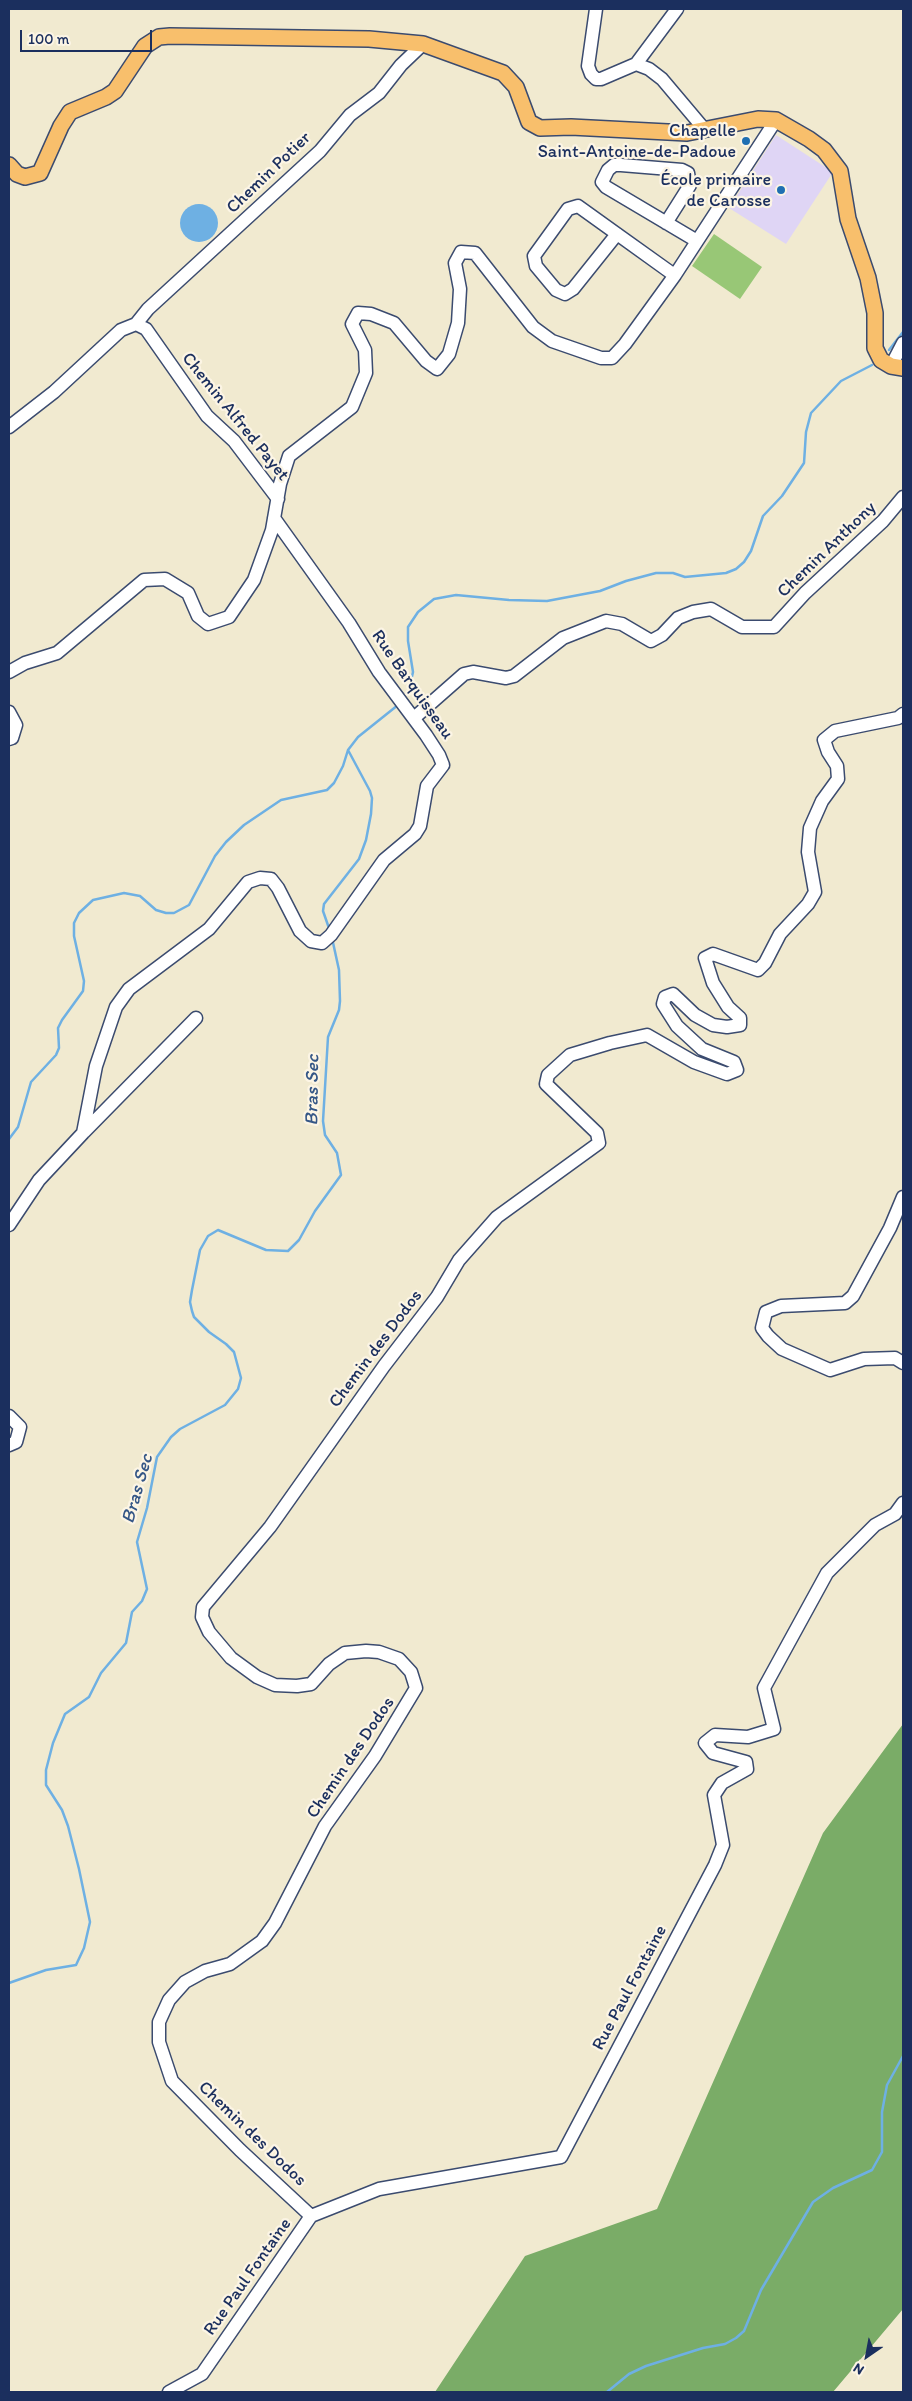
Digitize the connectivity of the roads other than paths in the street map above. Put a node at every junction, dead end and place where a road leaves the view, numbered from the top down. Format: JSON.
{"nodes":[{"id":1,"x":596,"y":9,"type":"edge"},
{"id":2,"x":677,"y":9,"type":"edge"},
{"id":3,"x":423,"y":44,"type":"junction"},
{"id":4,"x":636,"y":64,"type":"junction"},
{"id":5,"x":776,"y":120,"type":"junction"},
{"id":6,"x":706,"y":130,"type":"junction"},
{"id":7,"x":9,"y":165,"type":"edge"},
{"id":8,"x":666,"y":223,"type":"junction"},
{"id":9,"x":617,"y":234,"type":"junction"},
{"id":10,"x":697,"y":241,"type":"junction"},
{"id":11,"x":675,"y":275,"type":"junction"},
{"id":12,"x":136,"y":324,"type":"junction"},
{"id":13,"x":903,"y":343,"type":"edge"},
{"id":14,"x":897,"y":367,"type":"edge"},
{"id":15,"x":9,"y":427,"type":"edge"},
{"id":16,"x":903,"y":497,"type":"edge"},
{"id":17,"x":278,"y":499,"type":"junction"},
{"id":18,"x":274,"y":518,"type":"junction"},
{"id":19,"x":9,"y":672,"type":"edge"},
{"id":20,"x":9,"y":712,"type":"edge"},
{"id":21,"x":903,"y":714,"type":"edge"},
{"id":22,"x":414,"y":718,"type":"junction"},
{"id":23,"x":9,"y":739,"type":"edge"},
{"id":24,"x":196,"y":1018,"type":"dead end"},
{"id":25,"x":83,"y":1133,"type":"junction"},
{"id":26,"x":903,"y":1196,"type":"edge"},
{"id":27,"x":9,"y":1225,"type":"edge"},
{"id":28,"x":903,"y":1363,"type":"edge"},
{"id":29,"x":9,"y":1416,"type":"edge"},
{"id":30,"x":9,"y":1444,"type":"edge"},
{"id":31,"x":903,"y":1503,"type":"edge"},
{"id":32,"x":311,"y":2216,"type":"junction"},
{"id":33,"x":169,"y":2392,"type":"edge"}],
"edges":[{"from":1,"to":4,"type":"street"},
{"from":2,"to":4,"type":"street"},
{"from":3,"to":6,"type":"main road"},
{"from":3,"to":7,"type":"main road"},
{"from":3,"to":12,"type":"street","name":"Chemin Potier"},
{"from":4,"to":6,"type":"street"},
{"from":5,"to":6,"type":"main road"},
{"from":5,"to":10,"type":"street"},
{"from":5,"to":14,"type":"main road"},
{"from":8,"to":8,"type":"street"},
{"from":8,"to":10,"type":"street"},
{"from":9,"to":9,"type":"street"},
{"from":9,"to":11,"type":"street"},
{"from":10,"to":11,"type":"street"},
{"from":11,"to":17,"type":"street"},
{"from":12,"to":15,"type":"street"},
{"from":12,"to":17,"type":"street","name":"Chemin Alfred Payet"},
{"from":13,"to":14,"type":"street"},
{"from":16,"to":22,"type":"street","name":"Chemin Anthony"},
{"from":17,"to":18,"type":"street"},
{"from":18,"to":19,"type":"street"},
{"from":18,"to":22,"type":"street","name":"Rue Barquisseau"},
{"from":20,"to":23,"type":"street"},
{"from":21,"to":32,"type":"street","name":"Chemin des Dodos"},
{"from":22,"to":25,"type":"street","name":"Rue Barquisseau"},
{"from":24,"to":25,"type":"street"},
{"from":25,"to":27,"type":"street"},
{"from":26,"to":28,"type":"street"},
{"from":29,"to":30,"type":"street"},
{"from":31,"to":32,"type":"street","name":"Rue Paul Fontaine"},
{"from":32,"to":33,"type":"street","name":"Rue Paul Fontaine"}]}
